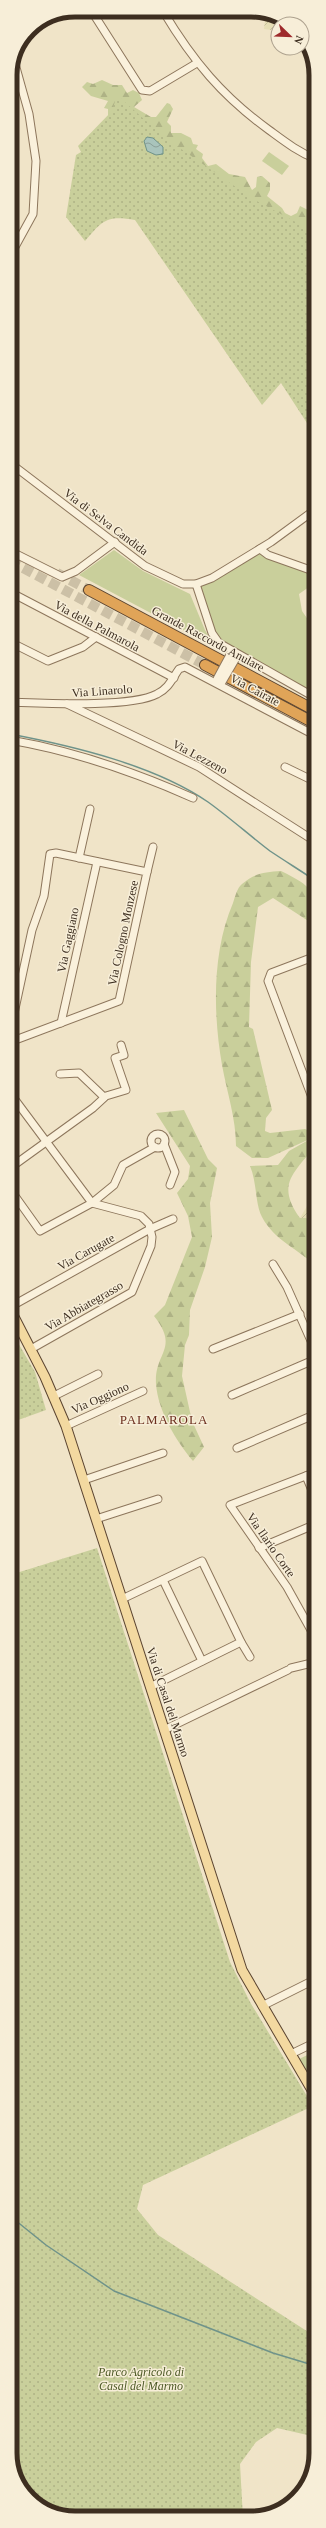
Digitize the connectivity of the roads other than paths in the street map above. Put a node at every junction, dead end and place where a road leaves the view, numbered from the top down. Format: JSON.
{"nodes":[{"id":1,"x":95,"y":17,"type":"edge"},
{"id":2,"x":167,"y":17,"type":"edge"},
{"id":3,"x":197,"y":63,"type":"junction"},
{"id":4,"x":17,"y":74,"type":"edge"},
{"id":5,"x":309,"y":155,"type":"edge"},
{"id":6,"x":17,"y":243,"type":"edge"},
{"id":7,"x":17,"y":468,"type":"edge"},
{"id":8,"x":309,"y":514,"type":"edge"},
{"id":9,"x":115,"y":542,"type":"junction"},
{"id":10,"x":260,"y":549,"type":"junction"},
{"id":11,"x":17,"y":555,"type":"edge"},
{"id":12,"x":309,"y":570,"type":"edge"},
{"id":13,"x":196,"y":584,"type":"junction"},
{"id":14,"x":88,"y":590,"type":"tunnel mouth"},
{"id":15,"x":17,"y":596,"type":"edge"},
{"id":16,"x":96,"y":637,"type":"junction"},
{"id":17,"x":17,"y":646,"type":"edge"},
{"id":18,"x":234,"y":655,"type":"junction"},
{"id":19,"x":205,"y":665,"type":"tunnel mouth"},
{"id":20,"x":182,"y":667,"type":"joint"},
{"id":21,"x":174,"y":678,"type":"junction"},
{"id":22,"x":219,"y":682,"type":"junction"},
{"id":23,"x":309,"y":694,"type":"edge"},
{"id":24,"x":17,"y":702,"type":"edge"},
{"id":25,"x":67,"y":704,"type":"junction"},
{"id":26,"x":309,"y":707,"type":"edge"},
{"id":27,"x":309,"y":720,"type":"edge"},
{"id":28,"x":309,"y":732,"type":"edge"},
{"id":29,"x":17,"y":741,"type":"edge"},
{"id":30,"x":286,"y":767,"type":"dead end"},
{"id":31,"x":309,"y":778,"type":"edge"},
{"id":32,"x":193,"y":798,"type":"dead end"},
{"id":33,"x":90,"y":809,"type":"dead end"},
{"id":34,"x":309,"y":838,"type":"edge"},
{"id":35,"x":152,"y":847,"type":"dead end"},
{"id":36,"x":79,"y":858,"type":"junction"},
{"id":37,"x":97,"y":862,"type":"junction"},
{"id":38,"x":147,"y":872,"type":"junction"},
{"id":39,"x":309,"y":959,"type":"edge"},
{"id":40,"x":17,"y":1000,"type":"edge"},
{"id":41,"x":61,"y":1023,"type":"junction"},
{"id":42,"x":17,"y":1039,"type":"edge"},
{"id":43,"x":121,"y":1045,"type":"dead end"},
{"id":44,"x":60,"y":1074,"type":"dead end"},
{"id":45,"x":309,"y":1089,"type":"edge"},
{"id":46,"x":104,"y":1097,"type":"junction"},
{"id":47,"x":17,"y":1103,"type":"edge"},
{"id":48,"x":46,"y":1142,"type":"junction"},
{"id":49,"x":164,"y":1144,"type":"junction"},
{"id":50,"x":155,"y":1147,"type":"junction"},
{"id":51,"x":17,"y":1163,"type":"edge"},
{"id":52,"x":170,"y":1185,"type":"dead end"},
{"id":53,"x":17,"y":1199,"type":"edge"},
{"id":54,"x":92,"y":1203,"type":"junction"},
{"id":55,"x":173,"y":1219,"type":"dead end"},
{"id":56,"x":150,"y":1229,"type":"junction"},
{"id":57,"x":273,"y":1264,"type":"dead end"},
{"id":58,"x":17,"y":1304,"type":"edge"},
{"id":59,"x":300,"y":1314,"type":"junction"},
{"id":60,"x":17,"y":1322,"type":"edge"},
{"id":61,"x":309,"y":1335,"type":"edge"},
{"id":62,"x":31,"y":1349,"type":"junction"},
{"id":63,"x":213,"y":1349,"type":"dead end"},
{"id":64,"x":309,"y":1362,"type":"edge"},
{"id":65,"x":98,"y":1374,"type":"dead end"},
{"id":66,"x":143,"y":1391,"type":"dead end"},
{"id":67,"x":232,"y":1395,"type":"dead end"},
{"id":68,"x":54,"y":1396,"type":"junction"},
{"id":69,"x":309,"y":1417,"type":"edge"},
{"id":70,"x":66,"y":1426,"type":"junction"},
{"id":71,"x":237,"y":1448,"type":"dead end"},
{"id":72,"x":163,"y":1453,"type":"dead end"},
{"id":73,"x":309,"y":1475,"type":"edge"},
{"id":74,"x":306,"y":1476,"type":"junction"},
{"id":75,"x":84,"y":1480,"type":"junction"},
{"id":76,"x":309,"y":1483,"type":"edge"},
{"id":77,"x":158,"y":1500,"type":"dead end"},
{"id":78,"x":96,"y":1519,"type":"junction"},
{"id":79,"x":309,"y":1527,"type":"edge"},
{"id":80,"x":259,"y":1548,"type":"junction"},
{"id":81,"x":162,"y":1580,"type":"junction"},
{"id":82,"x":122,"y":1599,"type":"junction"},
{"id":83,"x":309,"y":1626,"type":"edge"},
{"id":84,"x":241,"y":1642,"type":"junction"},
{"id":85,"x":250,"y":1657,"type":"dead end"},
{"id":86,"x":202,"y":1661,"type":"junction"},
{"id":87,"x":309,"y":1664,"type":"edge"},
{"id":88,"x":150,"y":1687,"type":"junction"},
{"id":89,"x":164,"y":1730,"type":"junction"},
{"id":90,"x":309,"y":1982,"type":"edge"},
{"id":91,"x":262,"y":2006,"type":"junction"},
{"id":92,"x":309,"y":2045,"type":"edge"},
{"id":93,"x":291,"y":2054,"type":"junction"},
{"id":94,"x":309,"y":2085,"type":"edge"}],
"edges":[{"from":1,"to":3,"type":"street"},
{"from":2,"to":3,"type":"street"},
{"from":3,"to":5,"type":"street"},
{"from":4,"to":6,"type":"street"},
{"from":7,"to":9,"type":"street","name":"Via di Selva Candida"},
{"from":8,"to":10,"type":"street"},
{"from":9,"to":11,"type":"street"},
{"from":9,"to":13,"type":"street","name":"Via di Selva Candida"},
{"from":10,"to":12,"type":"street"},
{"from":10,"to":13,"type":"street"},
{"from":13,"to":18,"type":"street"},
{"from":14,"to":26,"type":"highway","name":"Grande Raccordo Anulare"},
{"from":15,"to":16,"type":"street","name":"Via della Palmarola"},
{"from":16,"to":17,"type":"street"},
{"from":16,"to":21,"type":"street","name":"Via della Palmarola"},
{"from":18,"to":22,"type":"street","bridge":true},
{"from":18,"to":23,"type":"street"},
{"from":19,"to":27,"type":"highway","name":"Grande Raccordo Anulare"},
{"from":20,"to":21,"type":"street","name":"Via Linarolo"},
{"from":20,"to":22,"type":"street","name":"Via Cairate"},
{"from":21,"to":25,"type":"street","name":"Via Linarolo"},
{"from":22,"to":28,"type":"street","name":"Via Cairate"},
{"from":24,"to":25,"type":"street","name":"Via Linarolo"},
{"from":25,"to":34,"type":"street","name":"Via Lezzeno"},
{"from":29,"to":32,"type":"street"},
{"from":30,"to":31,"type":"street"},
{"from":33,"to":36,"type":"street"},
{"from":35,"to":38,"type":"street","name":"Via Cologno Monzese"},
{"from":36,"to":37,"type":"street","name":"Via Cologno Monzese"},
{"from":36,"to":40,"type":"street","name":"Via Cologno Monzese"},
{"from":37,"to":38,"type":"street","name":"Via Cologno Monzese"},
{"from":37,"to":41,"type":"street","name":"Via Gaggiano"},
{"from":38,"to":41,"type":"street","name":"Via Cologno Monzese"},
{"from":39,"to":45,"type":"street"},
{"from":41,"to":42,"type":"street","name":"Via Cologno Monzese"},
{"from":43,"to":46,"type":"street"},
{"from":44,"to":46,"type":"street"},
{"from":46,"to":48,"type":"street"},
{"from":47,"to":48,"type":"street"},
{"from":48,"to":51,"type":"street"},
{"from":48,"to":54,"type":"street"},
{"from":49,"to":50,"type":"street"},
{"from":49,"to":50,"type":"street"},
{"from":49,"to":52,"type":"street"},
{"from":50,"to":54,"type":"street"},
{"from":53,"to":54,"type":"street"},
{"from":54,"to":56,"type":"street"},
{"from":55,"to":56,"type":"street","name":"Via Carugate"},
{"from":56,"to":58,"type":"street","name":"Via Carugate"},
{"from":56,"to":62,"type":"street","name":"Via Abbiategrasso"},
{"from":57,"to":59,"type":"street"},
{"from":59,"to":61,"type":"street"},
{"from":59,"to":63,"type":"street"},
{"from":60,"to":62,"type":"main road","name":"Via di Casal del Marmo"},
{"from":62,"to":68,"type":"main road","name":"Via di Casal del Marmo"},
{"from":64,"to":67,"type":"street"},
{"from":65,"to":68,"type":"street"},
{"from":66,"to":70,"type":"street","name":"Via Oggiono"},
{"from":68,"to":70,"type":"main road","name":"Via di Casal del Marmo"},
{"from":69,"to":71,"type":"street"},
{"from":70,"to":75,"type":"main road","name":"Via di Casal del Marmo"},
{"from":72,"to":75,"type":"street"},
{"from":73,"to":74,"type":"street"},
{"from":74,"to":76,"type":"street"},
{"from":74,"to":80,"type":"street","name":"Via Ilario Corte"},
{"from":75,"to":78,"type":"main road","name":"Via di Casal del Marmo"},
{"from":77,"to":78,"type":"street"},
{"from":78,"to":82,"type":"main road","name":"Via di Casal del Marmo"},
{"from":79,"to":80,"type":"street"},
{"from":80,"to":83,"type":"street","name":"Via Ilario Corte"},
{"from":81,"to":82,"type":"street"},
{"from":81,"to":84,"type":"street"},
{"from":81,"to":86,"type":"street"},
{"from":82,"to":88,"type":"main road","name":"Via di Casal del Marmo"},
{"from":84,"to":85,"type":"street"},
{"from":84,"to":86,"type":"street"},
{"from":86,"to":88,"type":"street"},
{"from":87,"to":89,"type":"street"},
{"from":88,"to":89,"type":"main road","name":"Via di Casal del Marmo"},
{"from":89,"to":91,"type":"main road","name":"Via di Casal del Marmo"},
{"from":90,"to":91,"type":"street"},
{"from":91,"to":93,"type":"main road","name":"Via di Casal del Marmo"},
{"from":92,"to":93,"type":"street"},
{"from":93,"to":94,"type":"main road","name":"Via di Casal del Marmo"}]}
